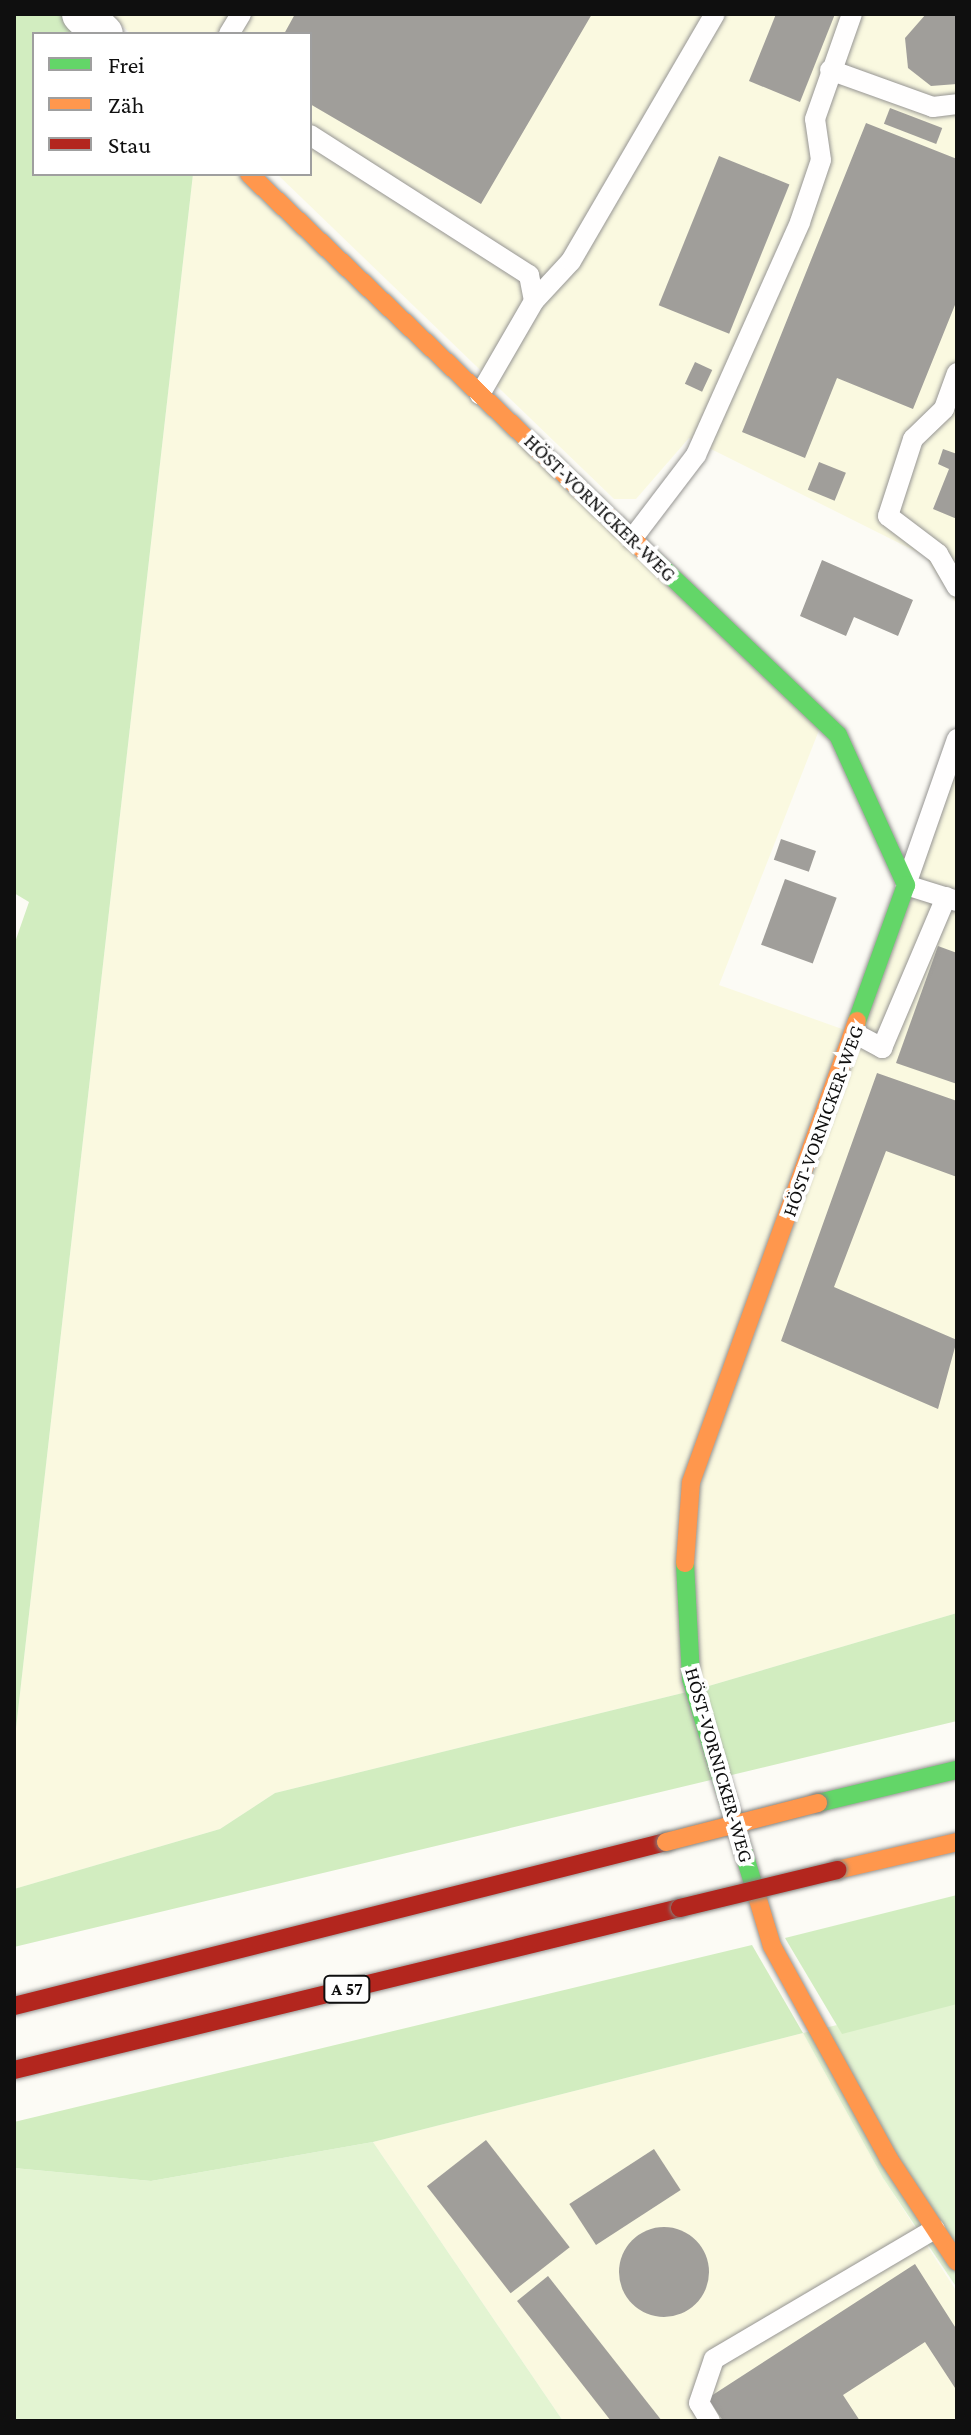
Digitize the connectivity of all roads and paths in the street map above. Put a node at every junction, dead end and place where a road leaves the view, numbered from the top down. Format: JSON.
{"nodes":[{"id":1,"x":82,"y":14,"type":"edge"},
{"id":2,"x":241,"y":14,"type":"edge"},
{"id":3,"x":715,"y":14,"type":"edge"},
{"id":4,"x":852,"y":14,"type":"edge"},
{"id":5,"x":101,"y":32,"type":"edge"},
{"id":6,"x":230,"y":32,"type":"edge"},
{"id":7,"x":830,"y":70,"type":"junction"},
{"id":8,"x":957,"y":104,"type":"edge"},
{"id":9,"x":312,"y":136,"type":"edge"},
{"id":10,"x":251,"y":176,"type":"edge"},
{"id":11,"x":534,"y":301,"type":"junction"},
{"id":12,"x":957,"y":373,"type":"edge"},
{"id":13,"x":480,"y":394,"type":"junction"},
{"id":14,"x":632,"y":539,"type":"junction"},
{"id":15,"x":957,"y":587,"type":"edge"},
{"id":16,"x":957,"y":739,"type":"edge"},
{"id":17,"x":906,"y":885,"type":"junction"},
{"id":18,"x":952,"y":899,"type":"edge"},
{"id":19,"x":856,"y":1034,"type":"junction"},
{"id":20,"x":957,"y":1770,"type":"edge"},
{"id":21,"x":957,"y":1842,"type":"edge"},
{"id":22,"x":14,"y":2006,"type":"edge"},
{"id":23,"x":14,"y":2070,"type":"edge"},
{"id":24,"x":935,"y":2229,"type":"junction"},
{"id":25,"x":957,"y":2262,"type":"edge"},
{"id":26,"x":710,"y":2421,"type":"edge"}],
"edges":[{"from":1,"to":5,"type":"street"},
{"from":2,"to":6,"type":"lane"},
{"from":3,"to":11,"type":"lane"},
{"from":4,"to":7,"type":"lane"},
{"from":7,"to":8,"type":"lane"},
{"from":7,"to":14,"type":"lane"},
{"from":9,"to":11,"type":"lane"},
{"from":10,"to":13,"type":"main road","name":"HÖST-VORNICKER-WEG"},
{"from":11,"to":13,"type":"lane"},
{"from":12,"to":15,"type":"lane"},
{"from":13,"to":14,"type":"main road","name":"HÖST-VORNICKER-WEG"},
{"from":14,"to":17,"type":"main road","name":"HÖST-VORNICKER-WEG"},
{"from":16,"to":17,"type":"lane"},
{"from":17,"to":18,"type":"lane"},
{"from":17,"to":19,"type":"main road","name":"HÖST-VORNICKER-WEG"},
{"from":18,"to":19,"type":"lane"},
{"from":19,"to":24,"type":"main road","name":"HÖST-VORNICKER-WEG"},
{"from":20,"to":22,"type":"main road","bridge":true},
{"from":21,"to":23,"type":"main road","number":"A 57","bridge":true},
{"from":24,"to":25,"type":"main road","name":"HÖST-VORNICKER-WEG"},
{"from":24,"to":26,"type":"lane"}]}
